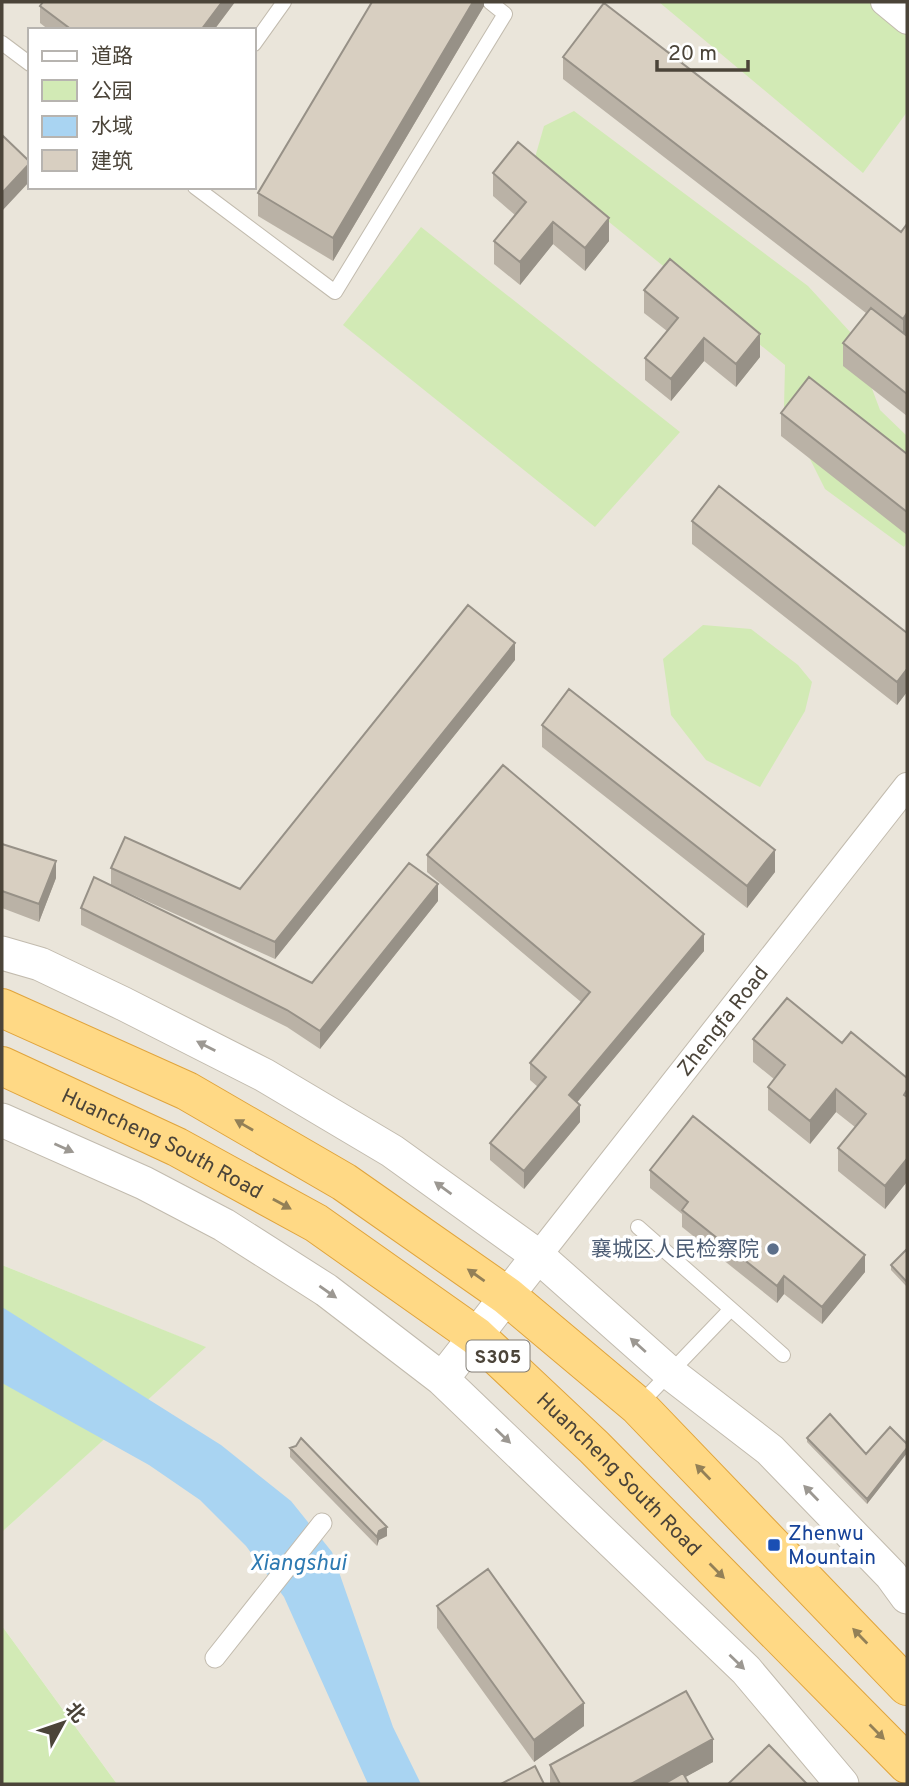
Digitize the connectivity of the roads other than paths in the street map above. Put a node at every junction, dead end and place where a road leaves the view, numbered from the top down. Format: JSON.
{"nodes":[{"id":1,"x":284,"y":2,"type":"edge"},
{"id":2,"x":490,"y":2,"type":"edge"},
{"id":3,"x":884,"y":2,"type":"edge"},
{"id":4,"x":907,"y":21,"type":"edge"},
{"id":5,"x":256,"y":41,"type":"edge"},
{"id":6,"x":2,"y":43,"type":"edge"},
{"id":7,"x":28,"y":62,"type":"edge"},
{"id":8,"x":198,"y":189,"type":"edge"},
{"id":9,"x":905,"y":796,"type":"edge"},
{"id":10,"x":2,"y":953,"type":"edge"},
{"id":11,"x":2,"y":1008,"type":"edge"},
{"id":12,"x":2,"y":1066,"type":"edge"},
{"id":13,"x":2,"y":1120,"type":"edge"},
{"id":14,"x":638,"y":1227,"type":"dead end"},
{"id":15,"x":538,"y":1256,"type":"junction"},
{"id":16,"x":507,"y":1296,"type":"junction"},
{"id":17,"x":731,"y":1309,"type":"junction"},
{"id":18,"x":476,"y":1336,"type":"junction"},
{"id":19,"x":783,"y":1355,"type":"dead end"},
{"id":20,"x":670,"y":1373,"type":"junction"},
{"id":21,"x":442,"y":1379,"type":"junction"},
{"id":22,"x":638,"y":1406,"type":"junction"},
{"id":23,"x":322,"y":1523,"type":"dead end"},
{"id":24,"x":907,"y":1597,"type":"edge"},
{"id":25,"x":215,"y":1658,"type":"dead end"},
{"id":26,"x":907,"y":1686,"type":"edge"},
{"id":27,"x":907,"y":1763,"type":"edge"},
{"id":28,"x":842,"y":1784,"type":"edge"}],
"edges":[{"from":1,"to":5,"type":"lane"},
{"from":2,"to":8,"type":"lane"},
{"from":3,"to":4,"type":"street"},
{"from":6,"to":7,"type":"lane"},
{"from":9,"to":15,"type":"street","name":"Zhengfa Road"},
{"from":15,"to":10,"type":"street","one_way":true},
{"from":16,"to":11,"type":"highway","number":"S305","one_way":true},
{"from":12,"to":18,"type":"highway","name":"Huancheng South Road","number":"S305","one_way":true},
{"from":13,"to":21,"type":"street","one_way":true},
{"from":14,"to":17,"type":"lane"},
{"from":15,"to":16,"type":"street"},
{"from":20,"to":15,"type":"street","one_way":true},
{"from":16,"to":18,"type":"street"},
{"from":16,"to":22,"type":"highway","number":"S305"},
{"from":17,"to":19,"type":"lane"},
{"from":17,"to":20,"type":"lane"},
{"from":18,"to":21,"type":"street"},
{"from":18,"to":27,"type":"highway","name":"Huancheng South Road","number":"S305","one_way":true},
{"from":20,"to":22,"type":"lane"},
{"from":24,"to":20,"type":"street","one_way":true},
{"from":21,"to":28,"type":"street","one_way":true},
{"from":26,"to":22,"type":"highway","number":"S305","one_way":true},
{"from":23,"to":25,"type":"street"}]}
